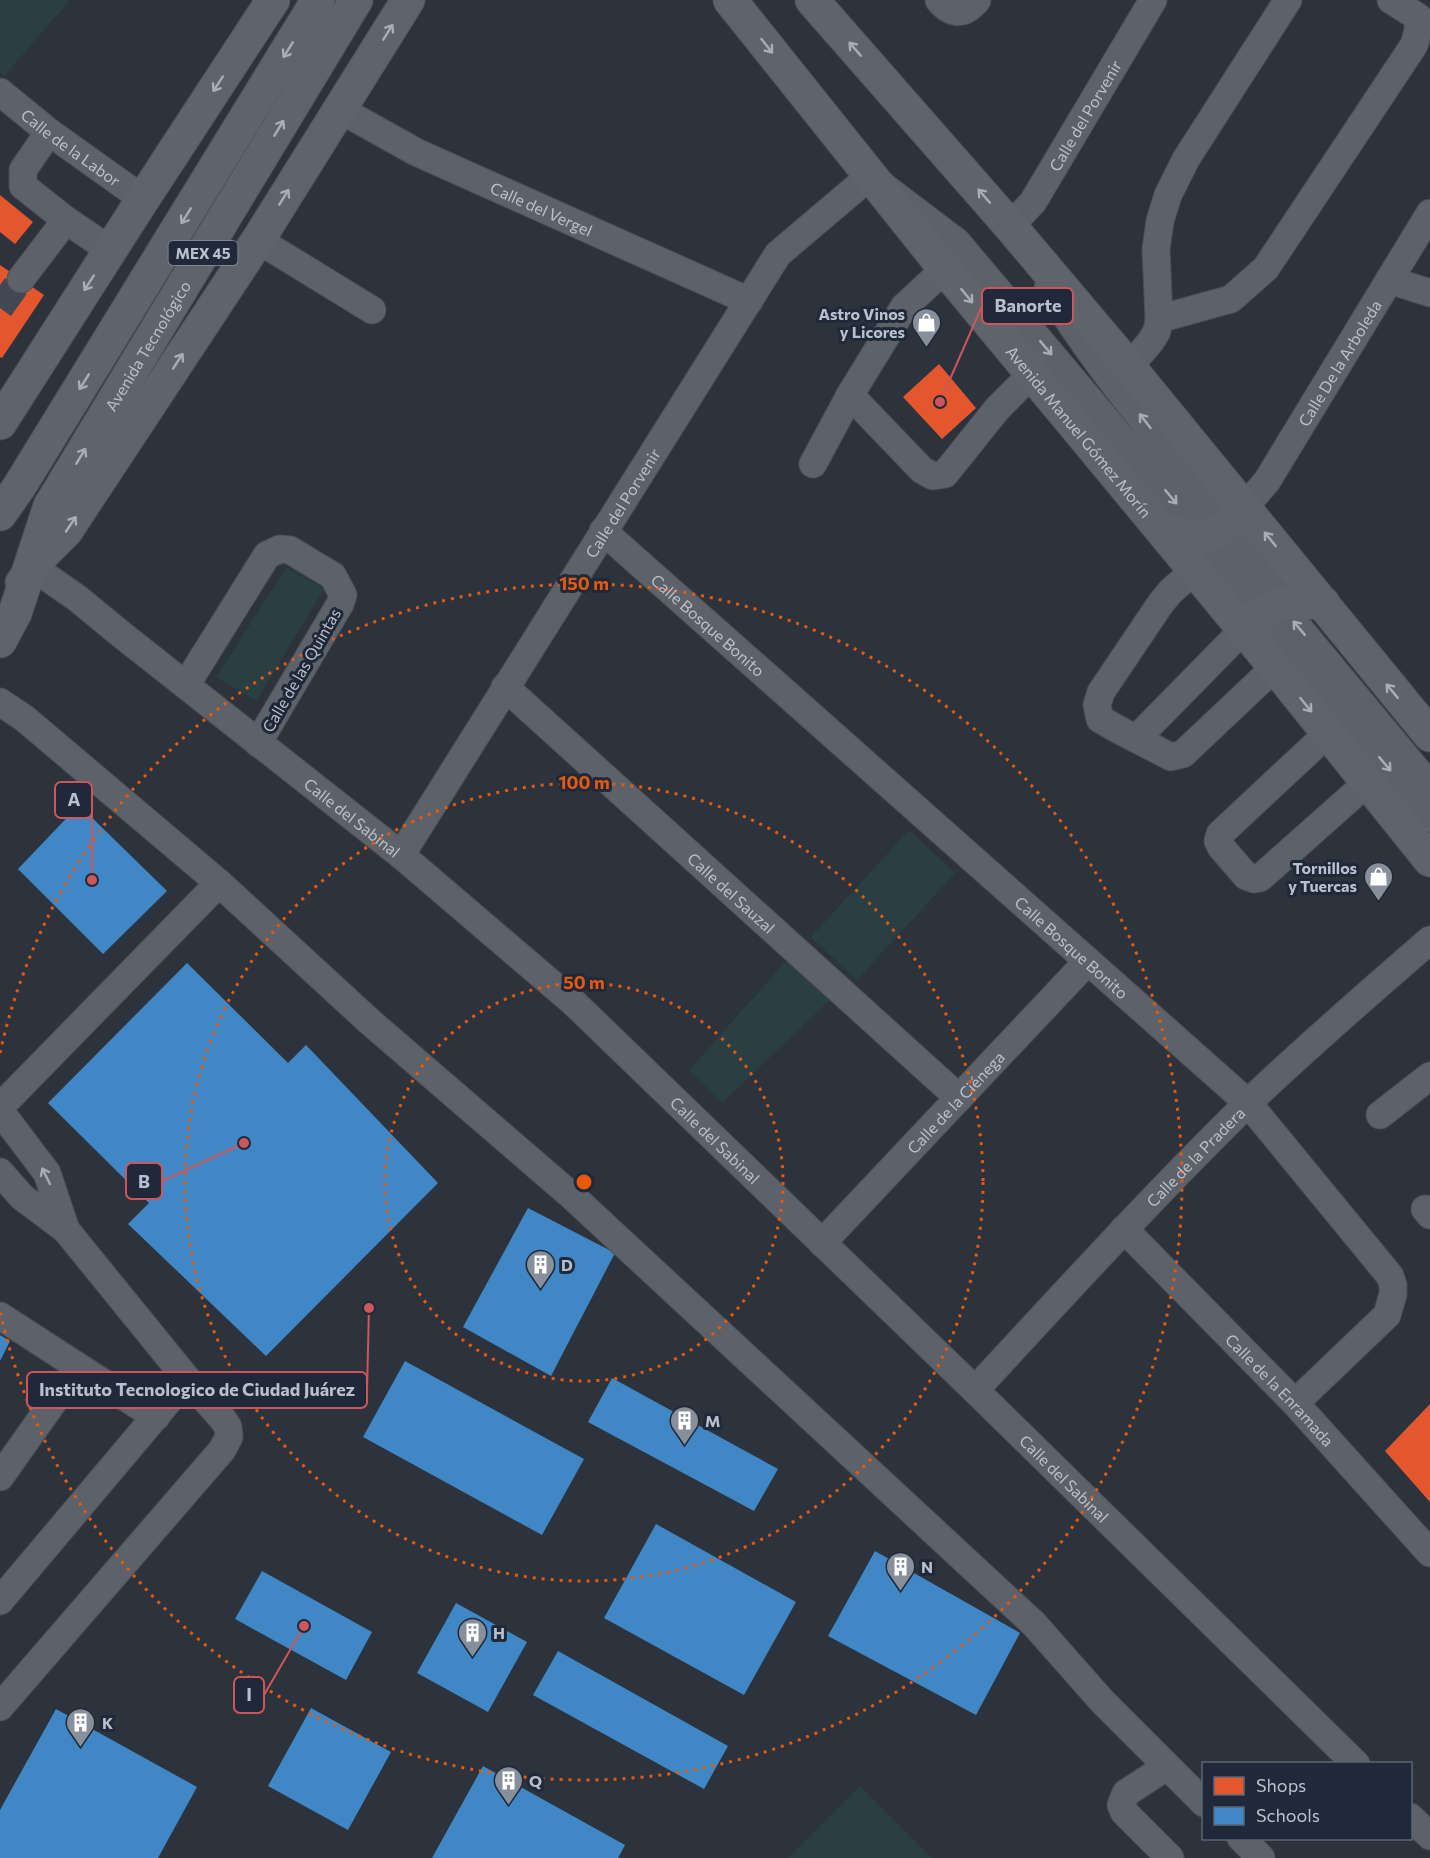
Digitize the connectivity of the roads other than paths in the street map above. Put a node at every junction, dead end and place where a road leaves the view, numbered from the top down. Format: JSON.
{"nodes":[{"id":1,"x":273,"y":0,"type":"edge"},
{"id":2,"x":318,"y":0,"type":"edge"},
{"id":3,"x":357,"y":0,"type":"edge"},
{"id":4,"x":408,"y":0,"type":"edge"},
{"id":5,"x":730,"y":0,"type":"edge"},
{"id":6,"x":812,"y":0,"type":"edge"},
{"id":7,"x":939,"y":0,"type":"edge"},
{"id":8,"x":977,"y":0,"type":"edge"},
{"id":9,"x":1153,"y":0,"type":"edge"},
{"id":10,"x":1288,"y":0,"type":"edge"},
{"id":11,"x":1391,"y":0,"type":"edge"},
{"id":12,"x":0,"y":92,"type":"edge"},
{"id":13,"x":339,"y":109,"type":"junction"},
{"id":14,"x":49,"y":132,"type":"junction"},
{"id":15,"x":870,"y":176,"type":"junction"},
{"id":16,"x":143,"y":199,"type":"junction"},
{"id":17,"x":1430,"y":213,"type":"edge"},
{"id":18,"x":66,"y":220,"type":"junction"},
{"id":19,"x":1010,"y":226,"type":"junction"},
{"id":20,"x":258,"y":240,"type":"junction"},
{"id":21,"x":110,"y":250,"type":"junction"},
{"id":22,"x":945,"y":269,"type":"junction"},
{"id":23,"x":21,"y":279,"type":"tunnel mouth"},
{"id":24,"x":1389,"y":280,"type":"junction"},
{"id":25,"x":1430,"y":293,"type":"edge"},
{"id":26,"x":749,"y":301,"type":"junction"},
{"id":27,"x":372,"y":310,"type":"dead end"},
{"id":28,"x":1159,"y":319,"type":"junction"},
{"id":29,"x":1129,"y":367,"type":"junction"},
{"id":30,"x":1032,"y":374,"type":"junction"},
{"id":31,"x":9,"y":388,"type":"edge"},
{"id":32,"x":850,"y":395,"type":"junction"},
{"id":33,"x":0,"y":423,"type":"edge"},
{"id":34,"x":813,"y":464,"type":"dead end"},
{"id":35,"x":19,"y":487,"type":"junction"},
{"id":36,"x":0,"y":514,"type":"edge"},
{"id":37,"x":1225,"y":523,"type":"junction"},
{"id":38,"x":0,"y":526,"type":"edge"},
{"id":39,"x":1161,"y":529,"type":"junction"},
{"id":40,"x":603,"y":531,"type":"junction"},
{"id":41,"x":31,"y":566,"type":"junction"},
{"id":42,"x":1194,"y":571,"type":"junction"},
{"id":43,"x":1323,"y":603,"type":"junction"},
{"id":44,"x":0,"y":609,"type":"edge"},
{"id":45,"x":1261,"y":615,"type":"junction"},
{"id":46,"x":0,"y":641,"type":"edge"},
{"id":47,"x":1275,"y":667,"type":"junction"},
{"id":48,"x":186,"y":685,"type":"junction"},
{"id":49,"x":505,"y":687,"type":"junction"},
{"id":50,"x":0,"y":702,"type":"edge"},
{"id":51,"x":1426,"y":722,"type":"edge"},
{"id":52,"x":1328,"y":733,"type":"junction"},
{"id":53,"x":1137,"y":738,"type":"junction"},
{"id":54,"x":258,"y":743,"type":"junction"},
{"id":55,"x":1368,"y":783,"type":"junction"},
{"id":56,"x":1430,"y":786,"type":"edge"},
{"id":57,"x":1430,"y":818,"type":"edge"},
{"id":58,"x":401,"y":855,"type":"junction"},
{"id":59,"x":1430,"y":860,"type":"edge"},
{"id":60,"x":219,"y":883,"type":"junction"},
{"id":61,"x":1430,"y":940,"type":"edge"},
{"id":62,"x":1087,"y":962,"type":"junction"},
{"id":63,"x":1430,"y":1076,"type":"edge"},
{"id":64,"x":959,"y":1098,"type":"junction"},
{"id":65,"x":1248,"y":1103,"type":"junction"},
{"id":66,"x":0,"y":1109,"type":"edge"},
{"id":67,"x":1380,"y":1115,"type":"dead end"},
{"id":68,"x":0,"y":1172,"type":"edge"},
{"id":69,"x":1124,"y":1228,"type":"junction"},
{"id":70,"x":66,"y":1230,"type":"junction"},
{"id":71,"x":822,"y":1243,"type":"junction"},
{"id":72,"x":0,"y":1316,"type":"edge"},
{"id":73,"x":78,"y":1367,"type":"junction"},
{"id":74,"x":187,"y":1378,"type":"junction"},
{"id":75,"x":975,"y":1390,"type":"junction"},
{"id":76,"x":1295,"y":1403,"type":"junction"},
{"id":77,"x":156,"y":1417,"type":"junction"},
{"id":78,"x":0,"y":1477,"type":"edge"},
{"id":79,"x":1430,"y":1553,"type":"edge"},
{"id":80,"x":0,"y":1600,"type":"edge"},
{"id":81,"x":5,"y":1689,"type":"edge"},
{"id":82,"x":1354,"y":1762,"type":"edge"},
{"id":83,"x":1166,"y":1767,"type":"junction"},
{"id":84,"x":1202,"y":1802,"type":"edge"},
{"id":85,"x":1412,"y":1819,"type":"edge"},
{"id":86,"x":1430,"y":1836,"type":"edge"},
{"id":87,"x":1242,"y":1840,"type":"edge"},
{"id":88,"x":1170,"y":1858,"type":"edge"},
{"id":89,"x":1261,"y":1858,"type":"edge"}],
"edges":[{"from":1,"to":16,"type":"main road","one_way":true},
{"from":2,"to":35,"type":"main road","number":"MEX 45","one_way":true},
{"from":41,"to":3,"type":"main road","name":"Avenida Tecnológico","number":"MEX 45","one_way":true},
{"from":13,"to":4,"type":"main road","one_way":true},
{"from":5,"to":15,"type":"main road","name":"Avenida Manuel Gómez Morín","one_way":true},
{"from":19,"to":6,"type":"main road","one_way":true},
{"from":7,"to":8,"type":"street"},
{"from":9,"to":19,"type":"street","name":"Calle del Porvenir"},
{"from":10,"to":28,"type":"street"},
{"from":11,"to":28,"type":"street"},
{"from":12,"to":14,"type":"street","name":"Calle de la Labor"},
{"from":20,"to":13,"type":"main road","one_way":true},
{"from":13,"to":26,"type":"street","name":"Calle del Vergel"},
{"from":14,"to":16,"type":"street","name":"Calle de la Labor"},
{"from":14,"to":18,"type":"street"},
{"from":15,"to":22,"type":"main road","name":"Avenida Manuel Gómez Morín"},
{"from":15,"to":26,"type":"street","name":"Calle del Porvenir"},
{"from":15,"to":37,"type":"street","one_way":true},
{"from":16,"to":21,"type":"main road"},
{"from":17,"to":24,"type":"street","name":"Calle De la Arboleda"},
{"from":18,"to":21,"type":"street"},
{"from":18,"to":23,"type":"street"},
{"from":19,"to":29,"type":"main road"},
{"from":37,"to":19,"type":"street","one_way":true},
{"from":20,"to":27,"type":"street"},
{"from":41,"to":20,"type":"main road","one_way":true},
{"from":21,"to":31,"type":"main road","one_way":true},
{"from":22,"to":30,"type":"main road","name":"Avenida Manuel Gómez Morín","one_way":true},
{"from":22,"to":32,"type":"street"},
{"from":24,"to":25,"type":"street"},
{"from":24,"to":37,"type":"street","name":"Calle De la Arboleda"},
{"from":26,"to":40,"type":"street","name":"Calle del Porvenir"},
{"from":28,"to":29,"type":"street"},
{"from":29,"to":37,"type":"main road"},
{"from":30,"to":32,"type":"street"},
{"from":30,"to":39,"type":"main road","name":"Avenida Manuel Gómez Morín"},
{"from":31,"to":33,"type":"main road"},
{"from":32,"to":34,"type":"street"},
{"from":35,"to":36,"type":"main road","number":"MEX 45"},
{"from":35,"to":38,"type":"street"},
{"from":37,"to":39,"type":"main road"},
{"from":43,"to":37,"type":"main road","one_way":true},
{"from":37,"to":45,"type":"street"},
{"from":39,"to":42,"type":"main road","name":"Avenida Manuel Gómez Morín"},
{"from":40,"to":49,"type":"street","name":"Calle del Porvenir"},
{"from":40,"to":62,"type":"street","name":"Calle Bosque Bonito"},
{"from":41,"to":44,"type":"street"},
{"from":41,"to":46,"type":"main road","name":"Avenida Tecnológico","number":"MEX 45"},
{"from":41,"to":48,"type":"street","name":"Calle del Sabinal"},
{"from":42,"to":45,"type":"main road","name":"Avenida Manuel Gómez Morín"},
{"from":42,"to":53,"type":"street"},
{"from":43,"to":45,"type":"main road"},
{"from":51,"to":43,"type":"main road","one_way":true},
{"from":45,"to":47,"type":"main road","name":"Avenida Manuel Gómez Morín"},
{"from":45,"to":53,"type":"street"},
{"from":56,"to":45,"type":"street","one_way":true},
{"from":45,"to":57,"type":"street","one_way":true},
{"from":47,"to":52,"type":"main road","name":"Avenida Manuel Gómez Morín","one_way":true},
{"from":47,"to":53,"type":"street"},
{"from":48,"to":54,"type":"street","name":"Calle del Sabinal"},
{"from":48,"to":54,"type":"street","name":"Calle de las Quintas"},
{"from":49,"to":58,"type":"street","name":"Calle del Porvenir"},
{"from":49,"to":64,"type":"street","name":"Calle del Sauzal"},
{"from":50,"to":60,"type":"street"},
{"from":52,"to":55,"type":"main road","name":"Avenida Manuel Gómez Morín"},
{"from":52,"to":55,"type":"street"},
{"from":54,"to":58,"type":"street","name":"Calle del Sabinal"},
{"from":55,"to":59,"type":"main road","name":"Avenida Manuel Gómez Morín"},
{"from":58,"to":71,"type":"street","name":"Calle del Sabinal"},
{"from":60,"to":66,"type":"street"},
{"from":60,"to":83,"type":"street"},
{"from":61,"to":65,"type":"street","name":"Calle de la Pradera"},
{"from":62,"to":64,"type":"street","name":"Calle de la Ciénega"},
{"from":62,"to":65,"type":"street","name":"Calle Bosque Bonito"},
{"from":63,"to":67,"type":"street"},
{"from":64,"to":71,"type":"street","name":"Calle de la Ciénega"},
{"from":65,"to":69,"type":"street","name":"Calle de la Pradera"},
{"from":65,"to":76,"type":"street","name":"Calle Bosque Bonito"},
{"from":70,"to":66,"type":"street","one_way":true},
{"from":68,"to":70,"type":"street"},
{"from":69,"to":75,"type":"street","name":"Calle de la Pradera"},
{"from":69,"to":76,"type":"street","name":"Calle de la Enramada"},
{"from":70,"to":74,"type":"street"},
{"from":71,"to":75,"type":"street","name":"Calle del Sabinal"},
{"from":72,"to":73,"type":"street"},
{"from":73,"to":77,"type":"street"},
{"from":73,"to":78,"type":"street"},
{"from":74,"to":77,"type":"street"},
{"from":74,"to":81,"type":"street"},
{"from":75,"to":82,"type":"street","name":"Calle del Sabinal"},
{"from":76,"to":79,"type":"street","name":"Calle de la Enramada"},
{"from":77,"to":80,"type":"street"},
{"from":83,"to":84,"type":"street"},
{"from":83,"to":88,"type":"street"},
{"from":85,"to":86,"type":"street"},
{"from":87,"to":89,"type":"street"}]}
